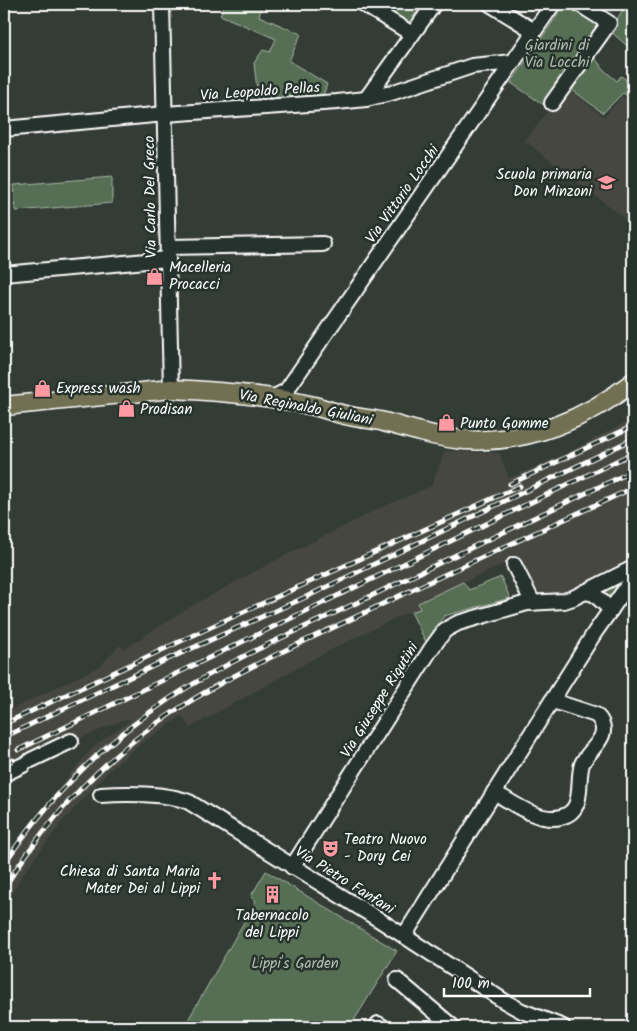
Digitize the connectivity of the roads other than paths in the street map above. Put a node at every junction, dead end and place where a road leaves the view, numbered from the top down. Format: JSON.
{"nodes":[{"id":1,"x":162,"y":4,"type":"edge"},
{"id":2,"x":363,"y":4,"type":"edge"},
{"id":3,"x":434,"y":4,"type":"edge"},
{"id":4,"x":490,"y":4,"type":"edge"},
{"id":5,"x":553,"y":4,"type":"edge"},
{"id":6,"x":579,"y":4,"type":"edge"},
{"id":7,"x":534,"y":31,"type":"junction"},
{"id":8,"x":412,"y":34,"type":"junction"},
{"id":9,"x":513,"y":62,"type":"junction"},
{"id":10,"x":366,"y":99,"type":"junction"},
{"id":11,"x":552,"y":103,"type":"dead end"},
{"id":12,"x":165,"y":114,"type":"junction"},
{"id":13,"x":4,"y":129,"type":"edge"},
{"id":14,"x":323,"y":244,"type":"dead end"},
{"id":15,"x":168,"y":253,"type":"junction"},
{"id":16,"x":4,"y":274,"type":"edge"},
{"id":17,"x":633,"y":382,"type":"edge"},
{"id":18,"x":171,"y":389,"type":"junction"},
{"id":19,"x":280,"y":395,"type":"junction"},
{"id":20,"x":4,"y":406,"type":"edge"},
{"id":21,"x":514,"y":566,"type":"dead end"},
{"id":22,"x":632,"y":569,"type":"edge"},
{"id":23,"x":585,"y":592,"type":"junction"},
{"id":24,"x":533,"y":602,"type":"junction"},
{"id":25,"x":611,"y":610,"type":"junction"},
{"id":26,"x":553,"y":701,"type":"junction"},
{"id":27,"x":71,"y":741,"type":"dead end"},
{"id":28,"x":4,"y":774,"type":"edge"},
{"id":29,"x":494,"y":792,"type":"junction"},
{"id":30,"x":101,"y":795,"type":"dead end"},
{"id":31,"x":292,"y":866,"type":"junction"},
{"id":32,"x":404,"y":936,"type":"junction"},
{"id":33,"x":397,"y":980,"type":"dead end"},
{"id":34,"x":444,"y":1024,"type":"edge"},
{"id":35,"x":563,"y":1027,"type":"edge"}],
"edges":[{"from":1,"to":12,"type":"street","name":"Via Carlo Del Greco"},
{"from":2,"to":8,"type":"street"},
{"from":3,"to":8,"type":"street"},
{"from":4,"to":7,"type":"street"},
{"from":5,"to":7,"type":"street","name":"Via Vittorio Locchi"},
{"from":6,"to":11,"type":"street"},
{"from":7,"to":9,"type":"street","name":"Via Vittorio Locchi"},
{"from":8,"to":10,"type":"street"},
{"from":9,"to":10,"type":"street","name":"Via Leopoldo Pellas"},
{"from":9,"to":19,"type":"street","name":"Via Vittorio Locchi"},
{"from":10,"to":12,"type":"street","name":"Via Leopoldo Pellas"},
{"from":12,"to":13,"type":"street","name":"Via Leopoldo Pellas"},
{"from":12,"to":15,"type":"street","name":"Via Carlo Del Greco"},
{"from":14,"to":15,"type":"street"},
{"from":15,"to":16,"type":"street"},
{"from":15,"to":18,"type":"street","name":"Via Carlo Del Greco"},
{"from":17,"to":19,"type":"main road","name":"Via Reginaldo Giuliani"},
{"from":18,"to":19,"type":"main road","name":"Via Reginaldo Giuliani"},
{"from":18,"to":20,"type":"main road","name":"Via Reginaldo Giuliani"},
{"from":21,"to":24,"type":"street"},
{"from":22,"to":23,"type":"street","name":"Via Giuseppe Rigutini"},
{"from":22,"to":25,"type":"street"},
{"from":23,"to":24,"type":"street","name":"Via Giuseppe Rigutini"},
{"from":23,"to":25,"type":"street"},
{"from":24,"to":31,"type":"street","name":"Via Giuseppe Rigutini"},
{"from":25,"to":26,"type":"street"},
{"from":26,"to":29,"type":"street"},
{"from":26,"to":29,"type":"street"},
{"from":27,"to":28,"type":"street"},
{"from":29,"to":32,"type":"street"},
{"from":30,"to":31,"type":"street","name":"Via Pietro Fanfani"},
{"from":31,"to":32,"type":"street","name":"Via Pietro Fanfani"},
{"from":32,"to":35,"type":"street","name":"Via Pietro Fanfani"},
{"from":33,"to":34,"type":"street"}]}
